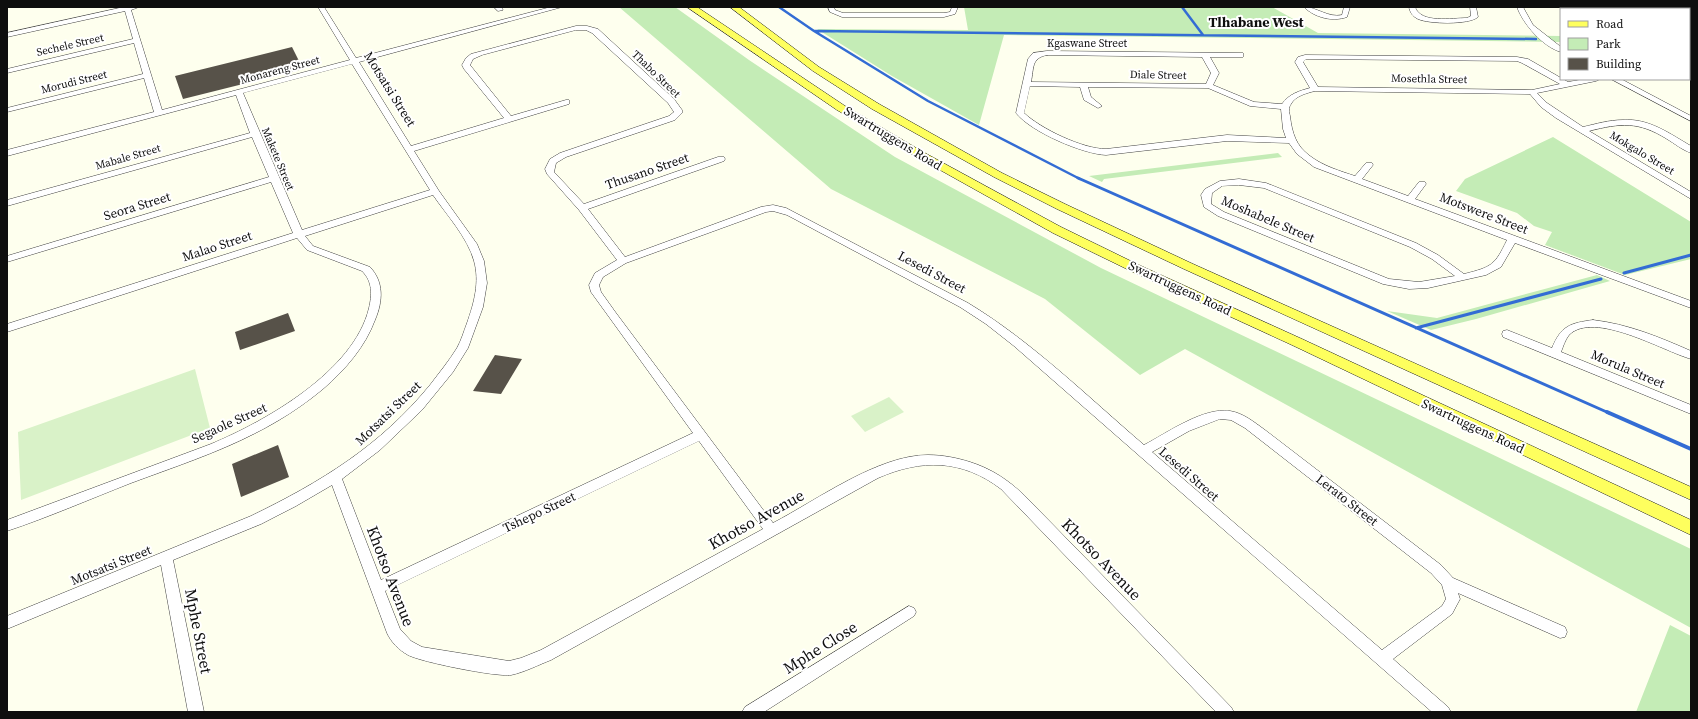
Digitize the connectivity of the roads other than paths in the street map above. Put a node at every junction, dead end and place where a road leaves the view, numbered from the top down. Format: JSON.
{"nodes":[{"id":1,"x":321,"y":7,"type":"edge"},
{"id":2,"x":560,"y":7,"type":"edge"},
{"id":3,"x":691,"y":7,"type":"edge"},
{"id":4,"x":734,"y":7,"type":"edge"},
{"id":5,"x":831,"y":7,"type":"edge"},
{"id":6,"x":954,"y":7,"type":"edge"},
{"id":7,"x":1307,"y":7,"type":"edge"},
{"id":8,"x":1347,"y":7,"type":"edge"},
{"id":9,"x":1412,"y":7,"type":"edge"},
{"id":10,"x":1473,"y":7,"type":"edge"},
{"id":11,"x":1520,"y":7,"type":"edge"},
{"id":12,"x":130,"y":8,"type":"edge"},
{"id":13,"x":7,"y":35,"type":"edge"},
{"id":14,"x":138,"y":40,"type":"junction"},
{"id":15,"x":1560,"y":49,"type":"edge"},
{"id":16,"x":1205,"y":55,"type":"junction"},
{"id":17,"x":1240,"y":55,"type":"dead end"},
{"id":18,"x":356,"y":61,"type":"junction"},
{"id":19,"x":7,"y":71,"type":"edge"},
{"id":20,"x":147,"y":75,"type":"junction"},
{"id":21,"x":1591,"y":80,"type":"edge"},
{"id":22,"x":1617,"y":80,"type":"edge"},
{"id":23,"x":1028,"y":84,"type":"junction"},
{"id":24,"x":1083,"y":85,"type":"junction"},
{"id":25,"x":1567,"y":85,"type":"junction"},
{"id":26,"x":1209,"y":86,"type":"junction"},
{"id":27,"x":1315,"y":89,"type":"junction"},
{"id":28,"x":1532,"y":92,"type":"junction"},
{"id":29,"x":239,"y":93,"type":"junction"},
{"id":30,"x":566,"y":102,"type":"dead end"},
{"id":31,"x":1098,"y":106,"type":"dead end"},
{"id":32,"x":1285,"y":107,"type":"junction"},
{"id":33,"x":7,"y":110,"type":"edge"},
{"id":34,"x":159,"y":114,"type":"junction"},
{"id":35,"x":509,"y":119,"type":"junction"},
{"id":36,"x":1691,"y":120,"type":"edge"},
{"id":37,"x":1582,"y":130,"type":"junction"},
{"id":38,"x":255,"y":134,"type":"junction"},
{"id":39,"x":1291,"y":141,"type":"junction"},
{"id":40,"x":410,"y":149,"type":"junction"},
{"id":41,"x":1691,"y":150,"type":"edge"},
{"id":42,"x":7,"y":153,"type":"edge"},
{"id":43,"x":721,"y":159,"type":"dead end"},
{"id":44,"x":1369,"y":165,"type":"dead end"},
{"id":45,"x":274,"y":178,"type":"junction"},
{"id":46,"x":1357,"y":180,"type":"junction"},
{"id":47,"x":1422,"y":184,"type":"dead end"},
{"id":48,"x":435,"y":191,"type":"junction"},
{"id":49,"x":1691,"y":196,"type":"edge"},
{"id":50,"x":1410,"y":199,"type":"junction"},
{"id":51,"x":7,"y":203,"type":"edge"},
{"id":52,"x":582,"y":208,"type":"junction"},
{"id":53,"x":298,"y":233,"type":"junction"},
{"id":54,"x":1513,"y":238,"type":"junction"},
{"id":55,"x":7,"y":260,"type":"edge"},
{"id":56,"x":623,"y":261,"type":"junction"},
{"id":57,"x":1462,"y":278,"type":"junction"},
{"id":58,"x":1691,"y":305,"type":"edge"},
{"id":59,"x":7,"y":328,"type":"edge"},
{"id":60,"x":1507,"y":334,"type":"dead end"},
{"id":61,"x":1555,"y":353,"type":"junction"},
{"id":62,"x":1691,"y":356,"type":"edge"},
{"id":63,"x":1691,"y":410,"type":"edge"},
{"id":64,"x":700,"y":435,"type":"junction"},
{"id":65,"x":1142,"y":452,"type":"junction"},
{"id":66,"x":335,"y":477,"type":"junction"},
{"id":67,"x":1691,"y":494,"type":"edge"},
{"id":68,"x":7,"y":526,"type":"edge"},
{"id":69,"x":1691,"y":528,"type":"edge"},
{"id":70,"x":771,"y":530,"type":"junction"},
{"id":71,"x":166,"y":558,"type":"junction"},
{"id":72,"x":1448,"y":582,"type":"junction"},
{"id":73,"x":378,"y":588,"type":"junction"},
{"id":74,"x":910,"y":612,"type":"dead end"},
{"id":75,"x":7,"y":623,"type":"edge"},
{"id":76,"x":1560,"y":632,"type":"dead end"},
{"id":77,"x":1381,"y":659,"type":"junction"},
{"id":78,"x":196,"y":712,"type":"edge"},
{"id":79,"x":750,"y":712,"type":"edge"},
{"id":80,"x":1226,"y":712,"type":"edge"},
{"id":81,"x":1443,"y":712,"type":"edge"}],
"edges":[{"from":1,"to":18,"type":"street","name":"Motsatsi Street"},
{"from":2,"to":18,"type":"street","name":"Monareng Street"},
{"from":3,"to":69,"type":"main road","name":"Swartruggens Road"},
{"from":4,"to":67,"type":"main road","name":"Swartruggens Road"},
{"from":5,"to":6,"type":"street"},
{"from":7,"to":8,"type":"street"},
{"from":9,"to":10,"type":"street"},
{"from":11,"to":15,"type":"street"},
{"from":12,"to":13,"type":"street"},
{"from":12,"to":14,"type":"street"},
{"from":14,"to":19,"type":"street","name":"Sechele Street"},
{"from":14,"to":20,"type":"street"},
{"from":16,"to":17,"type":"street","name":"Kgaswane Street"},
{"from":16,"to":23,"type":"street","name":"Kgaswane Street"},
{"from":16,"to":26,"type":"street"},
{"from":18,"to":29,"type":"street","name":"Monareng Street"},
{"from":18,"to":40,"type":"street","name":"Motsatsi Street"},
{"from":20,"to":33,"type":"street","name":"Morudi Street"},
{"from":20,"to":34,"type":"street"},
{"from":21,"to":25,"type":"street","name":"Mosethla Street"},
{"from":22,"to":36,"type":"street"},
{"from":23,"to":24,"type":"street","name":"Diale Street"},
{"from":23,"to":39,"type":"street","name":"Kgaswane Street"},
{"from":24,"to":26,"type":"street","name":"Diale Street"},
{"from":24,"to":31,"type":"street"},
{"from":25,"to":27,"type":"street"},
{"from":25,"to":28,"type":"street","name":"Mosethla Street"},
{"from":26,"to":32,"type":"street","name":"Diale Street"},
{"from":27,"to":28,"type":"street","name":"Mosethla Street"},
{"from":27,"to":32,"type":"street","name":"Mosethla Street"},
{"from":28,"to":37,"type":"street","name":"Mokgalo Street"},
{"from":29,"to":34,"type":"street","name":"Monareng Street"},
{"from":29,"to":38,"type":"street","name":"Makete Street"},
{"from":30,"to":35,"type":"street"},
{"from":32,"to":39,"type":"street","name":"Motswere Street"},
{"from":34,"to":42,"type":"street","name":"Monareng Street"},
{"from":35,"to":40,"type":"street"},
{"from":35,"to":52,"type":"street","name":"Thabo Street"},
{"from":37,"to":41,"type":"street","name":"Mokgalo Street"},
{"from":37,"to":49,"type":"street","name":"Mokgalo Street"},
{"from":38,"to":45,"type":"street","name":"Makete Street"},
{"from":38,"to":51,"type":"street","name":"Mabale Street"},
{"from":39,"to":46,"type":"street","name":"Motswere Street"},
{"from":40,"to":48,"type":"street","name":"Motsatsi Street"},
{"from":43,"to":52,"type":"street","name":"Thusano Street"},
{"from":44,"to":46,"type":"street"},
{"from":45,"to":53,"type":"street","name":"Makete Street"},
{"from":45,"to":55,"type":"street","name":"Seora Street"},
{"from":46,"to":50,"type":"street","name":"Motswere Street"},
{"from":47,"to":50,"type":"street"},
{"from":48,"to":53,"type":"street","name":"Malao Street"},
{"from":48,"to":66,"type":"street","name":"Motsatsi Street"},
{"from":50,"to":54,"type":"street","name":"Motswere Street"},
{"from":52,"to":56,"type":"street","name":"Thabo Street"},
{"from":53,"to":59,"type":"street","name":"Malao Street"},
{"from":53,"to":68,"type":"street","name":"Segaole Street"},
{"from":54,"to":57,"type":"street","name":"Moshabele Street"},
{"from":54,"to":58,"type":"street","name":"Motswere Street"},
{"from":56,"to":64,"type":"street","name":"Lesedi Street"},
{"from":56,"to":65,"type":"street","name":"Lesedi Street"},
{"from":57,"to":57,"type":"street","name":"Moshabele Street"},
{"from":60,"to":61,"type":"street","name":"Morula Street"},
{"from":61,"to":62,"type":"street"},
{"from":61,"to":63,"type":"street","name":"Morula Street"},
{"from":64,"to":70,"type":"street","name":"Lesedi Street"},
{"from":64,"to":73,"type":"street","name":"Tshepo Street"},
{"from":65,"to":72,"type":"street","name":"Lerato Street"},
{"from":65,"to":77,"type":"street","name":"Lesedi Street"},
{"from":66,"to":71,"type":"street","name":"Motsatsi Street"},
{"from":66,"to":73,"type":"street","name":"Khotso Avenue"},
{"from":70,"to":73,"type":"street","name":"Khotso Avenue"},
{"from":70,"to":80,"type":"street","name":"Khotso Avenue"},
{"from":71,"to":75,"type":"street","name":"Motsatsi Street"},
{"from":71,"to":78,"type":"street","name":"Mphe Street"},
{"from":72,"to":76,"type":"street"},
{"from":72,"to":77,"type":"street"},
{"from":74,"to":79,"type":"street","name":"Mphe Close"},
{"from":77,"to":81,"type":"street","name":"Lesedi Street"}]}
